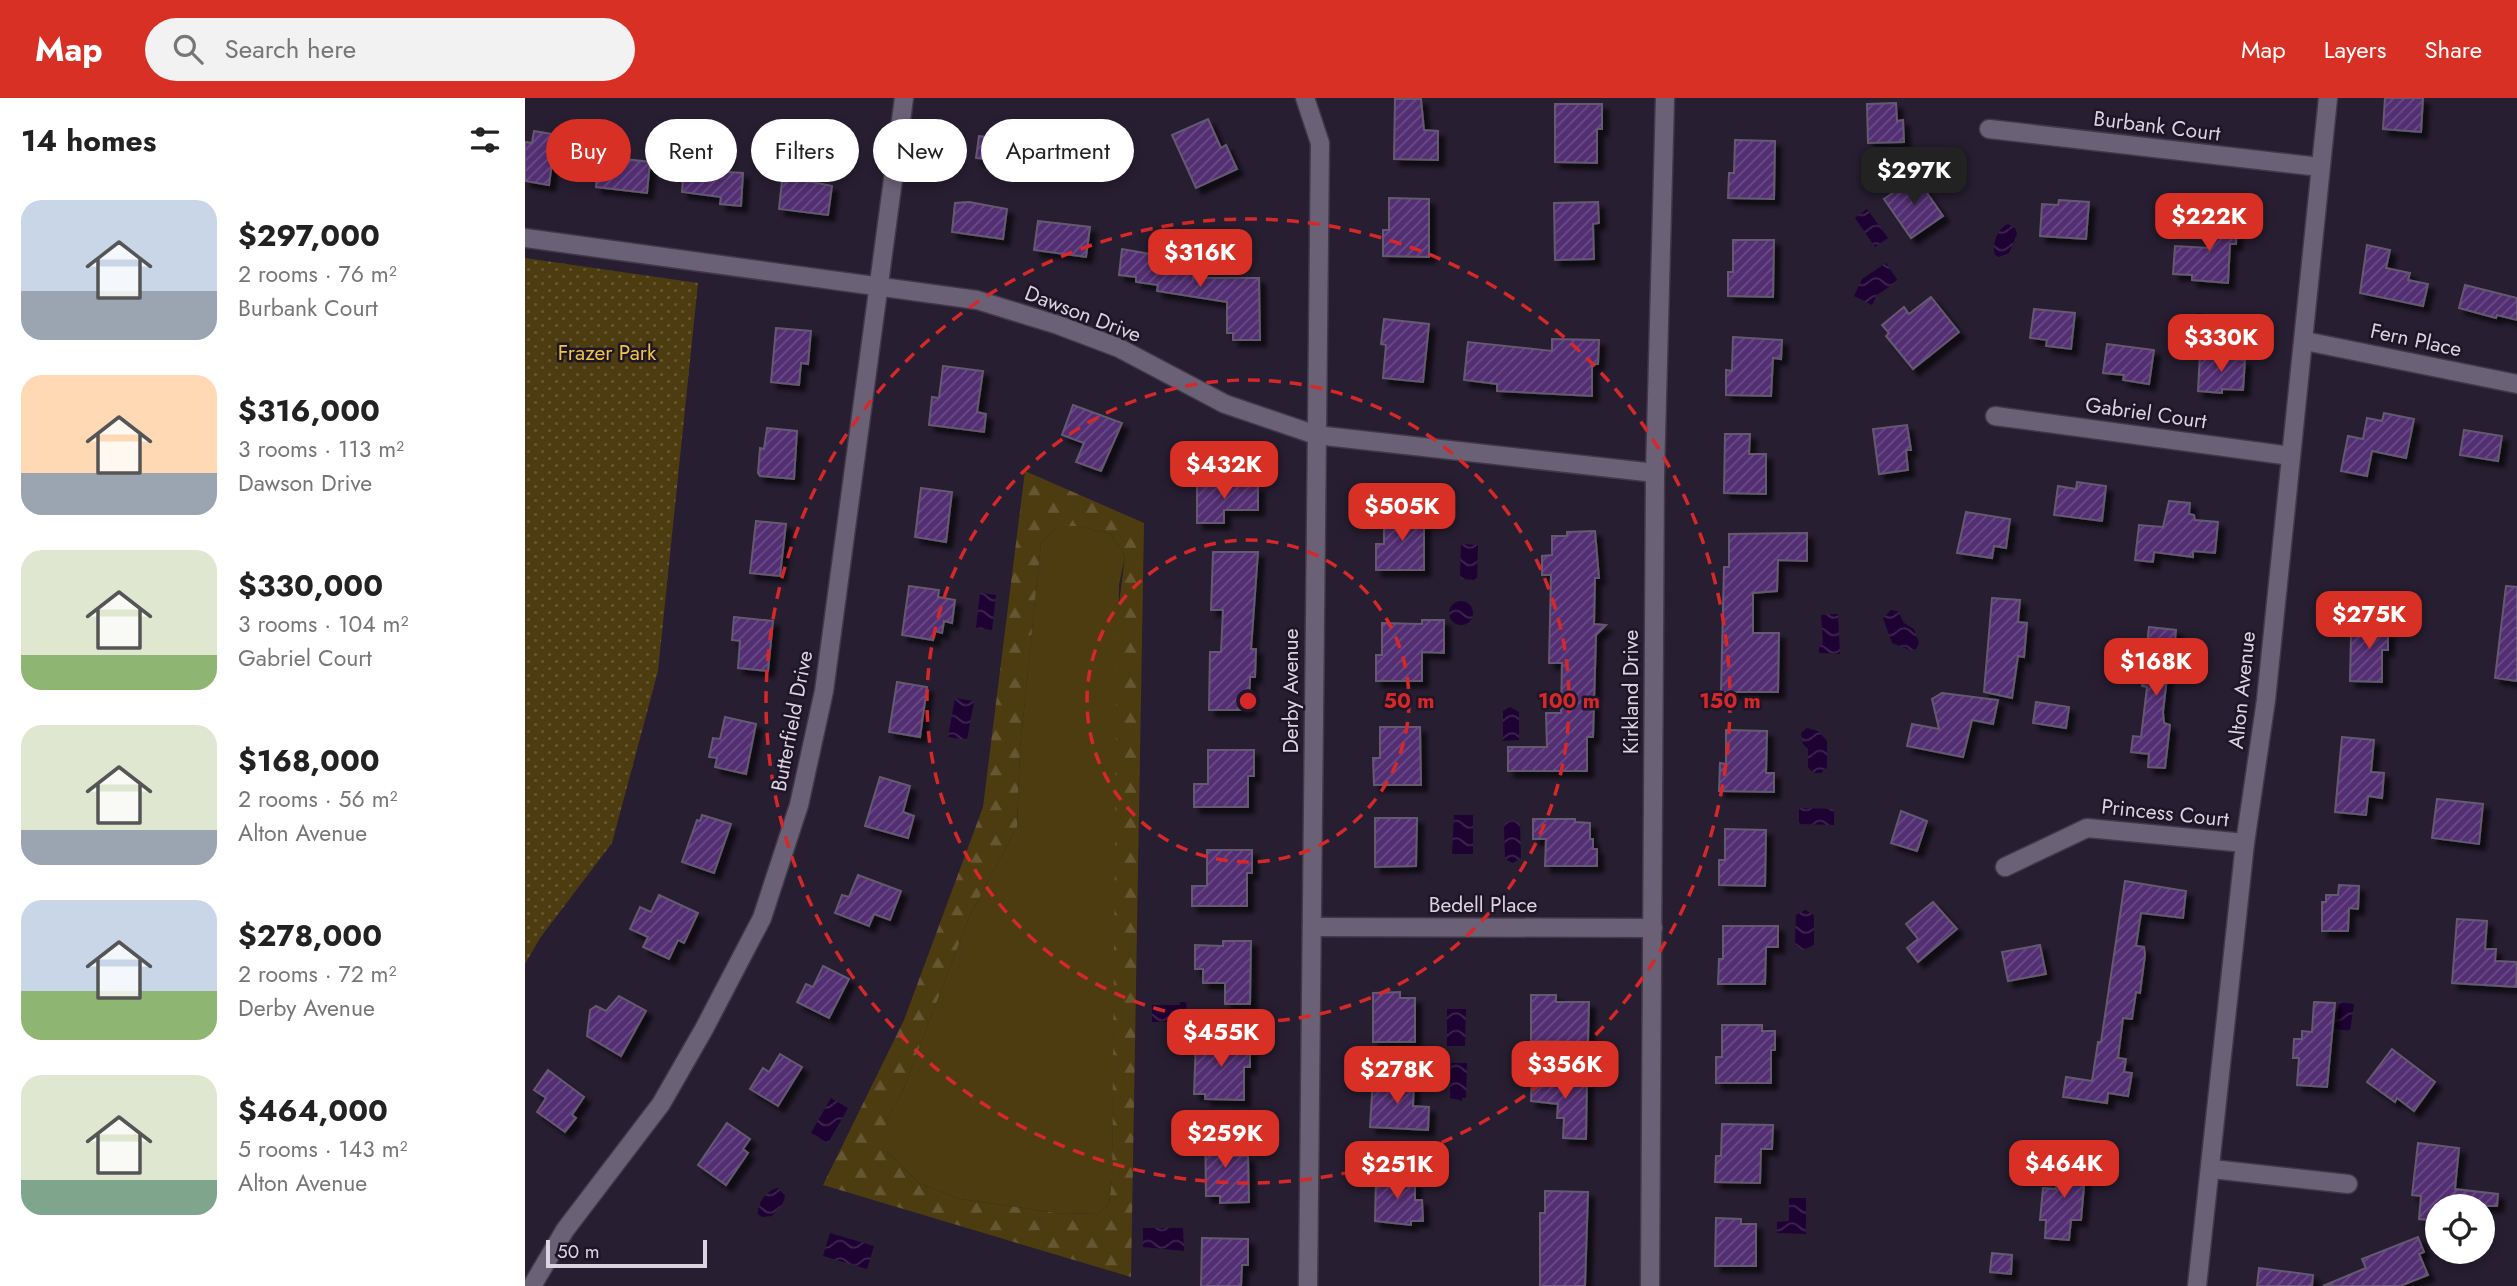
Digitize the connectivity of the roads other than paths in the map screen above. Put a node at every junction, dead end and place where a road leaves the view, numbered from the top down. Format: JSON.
{"nodes":[{"id":1,"x":904,"y":98,"type":"edge"},
{"id":2,"x":1305,"y":98,"type":"edge"},
{"id":3,"x":1665,"y":98,"type":"edge"},
{"id":4,"x":2328,"y":98,"type":"edge"},
{"id":5,"x":1989,"y":130,"type":"dead end"},
{"id":6,"x":2320,"y":167,"type":"junction"},
{"id":7,"x":525,"y":238,"type":"edge"},
{"id":8,"x":878,"y":286,"type":"junction"},
{"id":9,"x":2305,"y":341,"type":"junction"},
{"id":10,"x":2517,"y":384,"type":"edge"},
{"id":11,"x":1995,"y":416,"type":"dead end"},
{"id":12,"x":1316,"y":435,"type":"junction"},
{"id":13,"x":2291,"y":456,"type":"junction"},
{"id":14,"x":1655,"y":473,"type":"junction"},
{"id":15,"x":2245,"y":844,"type":"junction"},
{"id":16,"x":2005,"y":867,"type":"dead end"},
{"id":17,"x":1312,"y":927,"type":"junction"},
{"id":18,"x":1653,"y":928,"type":"junction"},
{"id":19,"x":2212,"y":1169,"type":"junction"},
{"id":20,"x":2348,"y":1184,"type":"dead end"},
{"id":21,"x":532,"y":1286,"type":"edge"},
{"id":22,"x":1308,"y":1286,"type":"edge"},
{"id":23,"x":1650,"y":1286,"type":"edge"},
{"id":24,"x":2197,"y":1286,"type":"edge"}],
"edges":[{"from":1,"to":8,"type":"street","name":"Butterfield Drive"},
{"from":2,"to":12,"type":"street","name":"Derby Avenue"},
{"from":3,"to":14,"type":"street","name":"Kirkland Drive"},
{"from":4,"to":6,"type":"street","name":"Alton Avenue"},
{"from":5,"to":6,"type":"street","name":"Burbank Court"},
{"from":6,"to":9,"type":"street","name":"Alton Avenue"},
{"from":7,"to":8,"type":"street","name":"Dawson Drive"},
{"from":8,"to":12,"type":"street","name":"Dawson Drive"},
{"from":8,"to":21,"type":"street","name":"Butterfield Drive"},
{"from":9,"to":10,"type":"street","name":"Fern Place"},
{"from":9,"to":13,"type":"street","name":"Alton Avenue"},
{"from":11,"to":13,"type":"street","name":"Gabriel Court"},
{"from":12,"to":14,"type":"street","name":"Dawson Drive"},
{"from":12,"to":17,"type":"street","name":"Derby Avenue"},
{"from":13,"to":15,"type":"street","name":"Alton Avenue"},
{"from":14,"to":18,"type":"street","name":"Kirkland Drive"},
{"from":15,"to":16,"type":"street","name":"Princess Court"},
{"from":15,"to":19,"type":"street","name":"Alton Avenue"},
{"from":17,"to":18,"type":"street","name":"Bedell Place"},
{"from":17,"to":22,"type":"street","name":"Derby Avenue"},
{"from":18,"to":23,"type":"street","name":"Kirkland Drive"},
{"from":19,"to":20,"type":"street"},
{"from":19,"to":24,"type":"street","name":"Alton Avenue"}]}
